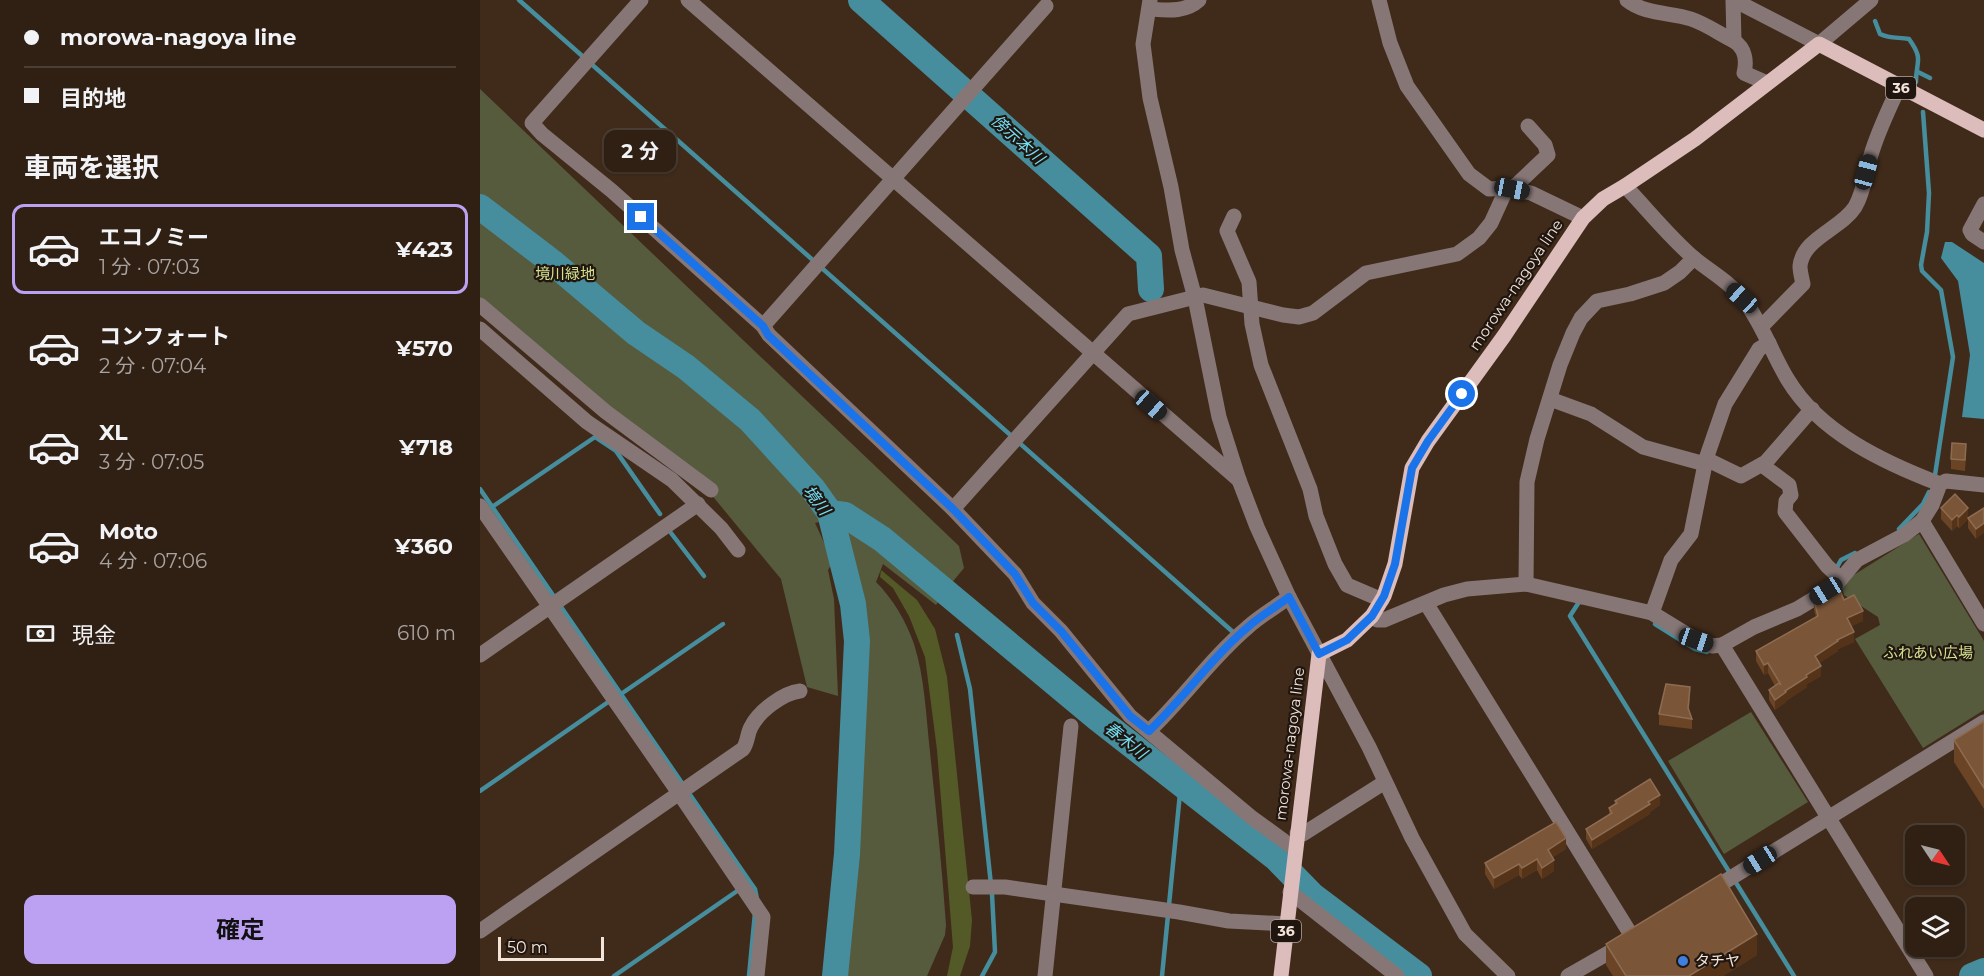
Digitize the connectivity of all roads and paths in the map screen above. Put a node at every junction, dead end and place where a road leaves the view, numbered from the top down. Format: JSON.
{"nodes":[{"id":1,"x":641,"y":0,"type":"edge"},
{"id":2,"x":688,"y":0,"type":"edge"},
{"id":3,"x":1199,"y":0,"type":"edge"},
{"id":4,"x":1379,"y":0,"type":"edge"},
{"id":5,"x":1627,"y":0,"type":"edge"},
{"id":6,"x":1733,"y":0,"type":"edge"},
{"id":7,"x":1871,"y":0,"type":"edge"},
{"id":8,"x":1149,"y":5,"type":"edge"},
{"id":9,"x":1046,"y":6,"type":"dead end"},
{"id":10,"x":1734,"y":41,"type":"junction"},
{"id":11,"x":1819,"y":44,"type":"junction"},
{"id":12,"x":1767,"y":83,"type":"junction"},
{"id":13,"x":1899,"y":87,"type":"junction"},
{"id":14,"x":1528,"y":126,"type":"dead end"},
{"id":15,"x":1984,"y":130,"type":"edge"},
{"id":16,"x":892,"y":178,"type":"junction"},
{"id":17,"x":1625,"y":186,"type":"junction"},
{"id":18,"x":1509,"y":189,"type":"junction"},
{"id":19,"x":1984,"y":204,"type":"edge"},
{"id":20,"x":1234,"y":216,"type":"dead end"},
{"id":21,"x":1583,"y":218,"type":"junction"},
{"id":22,"x":1984,"y":242,"type":"edge"},
{"id":23,"x":1694,"y":258,"type":"junction"},
{"id":24,"x":1195,"y":298,"type":"junction"},
{"id":25,"x":480,"y":305,"type":"edge"},
{"id":26,"x":1251,"y":306,"type":"junction"},
{"id":27,"x":763,"y":326,"type":"junction"},
{"id":28,"x":1762,"y":326,"type":"junction"},
{"id":29,"x":480,"y":330,"type":"edge"},
{"id":30,"x":1769,"y":343,"type":"junction"},
{"id":31,"x":1091,"y":353,"type":"junction"},
{"id":32,"x":1550,"y":399,"type":"junction"},
{"id":33,"x":1812,"y":409,"type":"junction"},
{"id":34,"x":1706,"y":462,"type":"junction"},
{"id":35,"x":1762,"y":465,"type":"junction"},
{"id":36,"x":1239,"y":480,"type":"junction"},
{"id":37,"x":1940,"y":484,"type":"junction"},
{"id":38,"x":1984,"y":485,"type":"edge"},
{"id":39,"x":711,"y":490,"type":"dead end"},
{"id":40,"x":698,"y":504,"type":"junction"},
{"id":41,"x":480,"y":506,"type":"edge"},
{"id":42,"x":953,"y":509,"type":"junction"},
{"id":43,"x":1922,"y":521,"type":"junction"},
{"id":44,"x":738,"y":550,"type":"dead end"},
{"id":45,"x":1841,"y":579,"type":"junction"},
{"id":46,"x":1526,"y":584,"type":"junction"},
{"id":47,"x":1289,"y":597,"type":"junction"},
{"id":48,"x":1382,"y":600,"type":"junction"},
{"id":49,"x":1426,"y":603,"type":"junction"},
{"id":50,"x":550,"y":607,"type":"junction"},
{"id":51,"x":1652,"y":613,"type":"junction"},
{"id":52,"x":1372,"y":616,"type":"junction"},
{"id":53,"x":1984,"y":624,"type":"edge"},
{"id":54,"x":1722,"y":645,"type":"junction"},
{"id":55,"x":1319,"y":654,"type":"junction"},
{"id":56,"x":480,"y":655,"type":"edge"},
{"id":57,"x":800,"y":691,"type":"dead end"},
{"id":58,"x":1984,"y":722,"type":"edge"},
{"id":59,"x":1071,"y":726,"type":"dead end"},
{"id":60,"x":1149,"y":731,"type":"junction"},
{"id":61,"x":1385,"y":782,"type":"junction"},
{"id":62,"x":679,"y":793,"type":"junction"},
{"id":63,"x":1829,"y":817,"type":"junction"},
{"id":64,"x":1297,"y":833,"type":"junction"},
{"id":65,"x":1295,"y":853,"type":"junction"},
{"id":66,"x":973,"y":887,"type":"dead end"},
{"id":67,"x":1291,"y":889,"type":"junction"},
{"id":68,"x":1054,"y":894,"type":"junction"},
{"id":69,"x":1698,"y":898,"type":"edge"},
{"id":70,"x":1287,"y":924,"type":"junction"},
{"id":71,"x":480,"y":931,"type":"edge"},
{"id":72,"x":757,"y":976,"type":"edge"},
{"id":73,"x":1045,"y":976,"type":"edge"},
{"id":74,"x":1281,"y":976,"type":"edge"},
{"id":75,"x":1397,"y":976,"type":"edge"},
{"id":76,"x":1508,"y":976,"type":"edge"},
{"id":77,"x":1568,"y":976,"type":"edge"},
{"id":78,"x":1926,"y":976,"type":"edge"}],
"edges":[{"from":1,"to":27,"type":"street"},
{"from":2,"to":16,"type":"street"},
{"from":3,"to":8,"type":"street"},
{"from":4,"to":18,"type":"street"},
{"from":5,"to":10,"type":"street"},
{"from":6,"to":10,"type":"street"},
{"from":6,"to":11,"type":"street"},
{"from":7,"to":11,"type":"street"},
{"from":8,"to":24,"type":"street"},
{"from":9,"to":16,"type":"street"},
{"from":10,"to":12,"type":"street"},
{"from":11,"to":12,"type":"main road","name":"morowa-nagoya line"},
{"from":11,"to":13,"type":"main road","number":"36"},
{"from":12,"to":17,"type":"main road","name":"morowa-nagoya line"},
{"from":13,"to":15,"type":"main road","number":"36"},
{"from":13,"to":28,"type":"street"},
{"from":14,"to":18,"type":"street"},
{"from":16,"to":27,"type":"street"},
{"from":16,"to":31,"type":"street"},
{"from":17,"to":21,"type":"main road","name":"morowa-nagoya line"},
{"from":17,"to":23,"type":"street"},
{"from":18,"to":21,"type":"street"},
{"from":18,"to":26,"type":"street"},
{"from":19,"to":22,"type":"street"},
{"from":20,"to":26,"type":"street"},
{"from":21,"to":48,"type":"main road","name":"morowa-nagoya line"},
{"from":23,"to":28,"type":"street"},
{"from":23,"to":32,"type":"street"},
{"from":24,"to":26,"type":"street"},
{"from":24,"to":31,"type":"street"},
{"from":24,"to":36,"type":"street"},
{"from":25,"to":39,"type":"street"},
{"from":26,"to":48,"type":"street"},
{"from":27,"to":42,"type":"street"},
{"from":28,"to":30,"type":"street"},
{"from":29,"to":40,"type":"street"},
{"from":30,"to":33,"type":"street"},
{"from":30,"to":34,"type":"street"},
{"from":31,"to":36,"type":"street"},
{"from":31,"to":42,"type":"street"},
{"from":32,"to":34,"type":"street"},
{"from":32,"to":46,"type":"street"},
{"from":33,"to":35,"type":"street"},
{"from":33,"to":37,"type":"street"},
{"from":34,"to":35,"type":"street"},
{"from":34,"to":51,"type":"street"},
{"from":35,"to":45,"type":"street"},
{"from":36,"to":47,"type":"street"},
{"from":37,"to":38,"type":"street"},
{"from":37,"to":43,"type":"street"},
{"from":40,"to":44,"type":"street"},
{"from":40,"to":50,"type":"street"},
{"from":41,"to":50,"type":"street"},
{"from":42,"to":60,"type":"street"},
{"from":43,"to":45,"type":"street"},
{"from":43,"to":53,"type":"street"},
{"from":45,"to":54,"type":"street"},
{"from":46,"to":49,"type":"street"},
{"from":46,"to":51,"type":"street"},
{"from":47,"to":55,"type":"street"},
{"from":47,"to":60,"type":"street"},
{"from":48,"to":52,"type":"main road","name":"morowa-nagoya line"},
{"from":49,"to":52,"type":"street"},
{"from":49,"to":77,"type":"street"},
{"from":50,"to":56,"type":"street"},
{"from":50,"to":62,"type":"street"},
{"from":51,"to":54,"type":"street"},
{"from":52,"to":55,"type":"main road","name":"morowa-nagoya line"},
{"from":54,"to":63,"type":"street"},
{"from":55,"to":61,"type":"street"},
{"from":55,"to":64,"type":"main road","name":"morowa-nagoya line","number":"36"},
{"from":57,"to":62,"type":"street"},
{"from":58,"to":63,"type":"street"},
{"from":59,"to":68,"type":"street"},
{"from":60,"to":65,"type":"street"},
{"from":61,"to":64,"type":"street"},
{"from":61,"to":76,"type":"street"},
{"from":62,"to":71,"type":"street"},
{"from":62,"to":72,"type":"street"},
{"from":63,"to":69,"type":"street"},
{"from":63,"to":78,"type":"street"},
{"from":64,"to":65,"type":"main road","name":"morowa-nagoya line","number":"36"},
{"from":65,"to":67,"type":"main road","name":"morowa-nagoya line","number":"36"},
{"from":66,"to":68,"type":"street"},
{"from":67,"to":70,"type":"main road","name":"morowa-nagoya line","number":"36"},
{"from":67,"to":75,"type":"street"},
{"from":68,"to":70,"type":"street"},
{"from":68,"to":73,"type":"street"},
{"from":70,"to":74,"type":"main road","name":"morowa-nagoya line","number":"36"}]}
